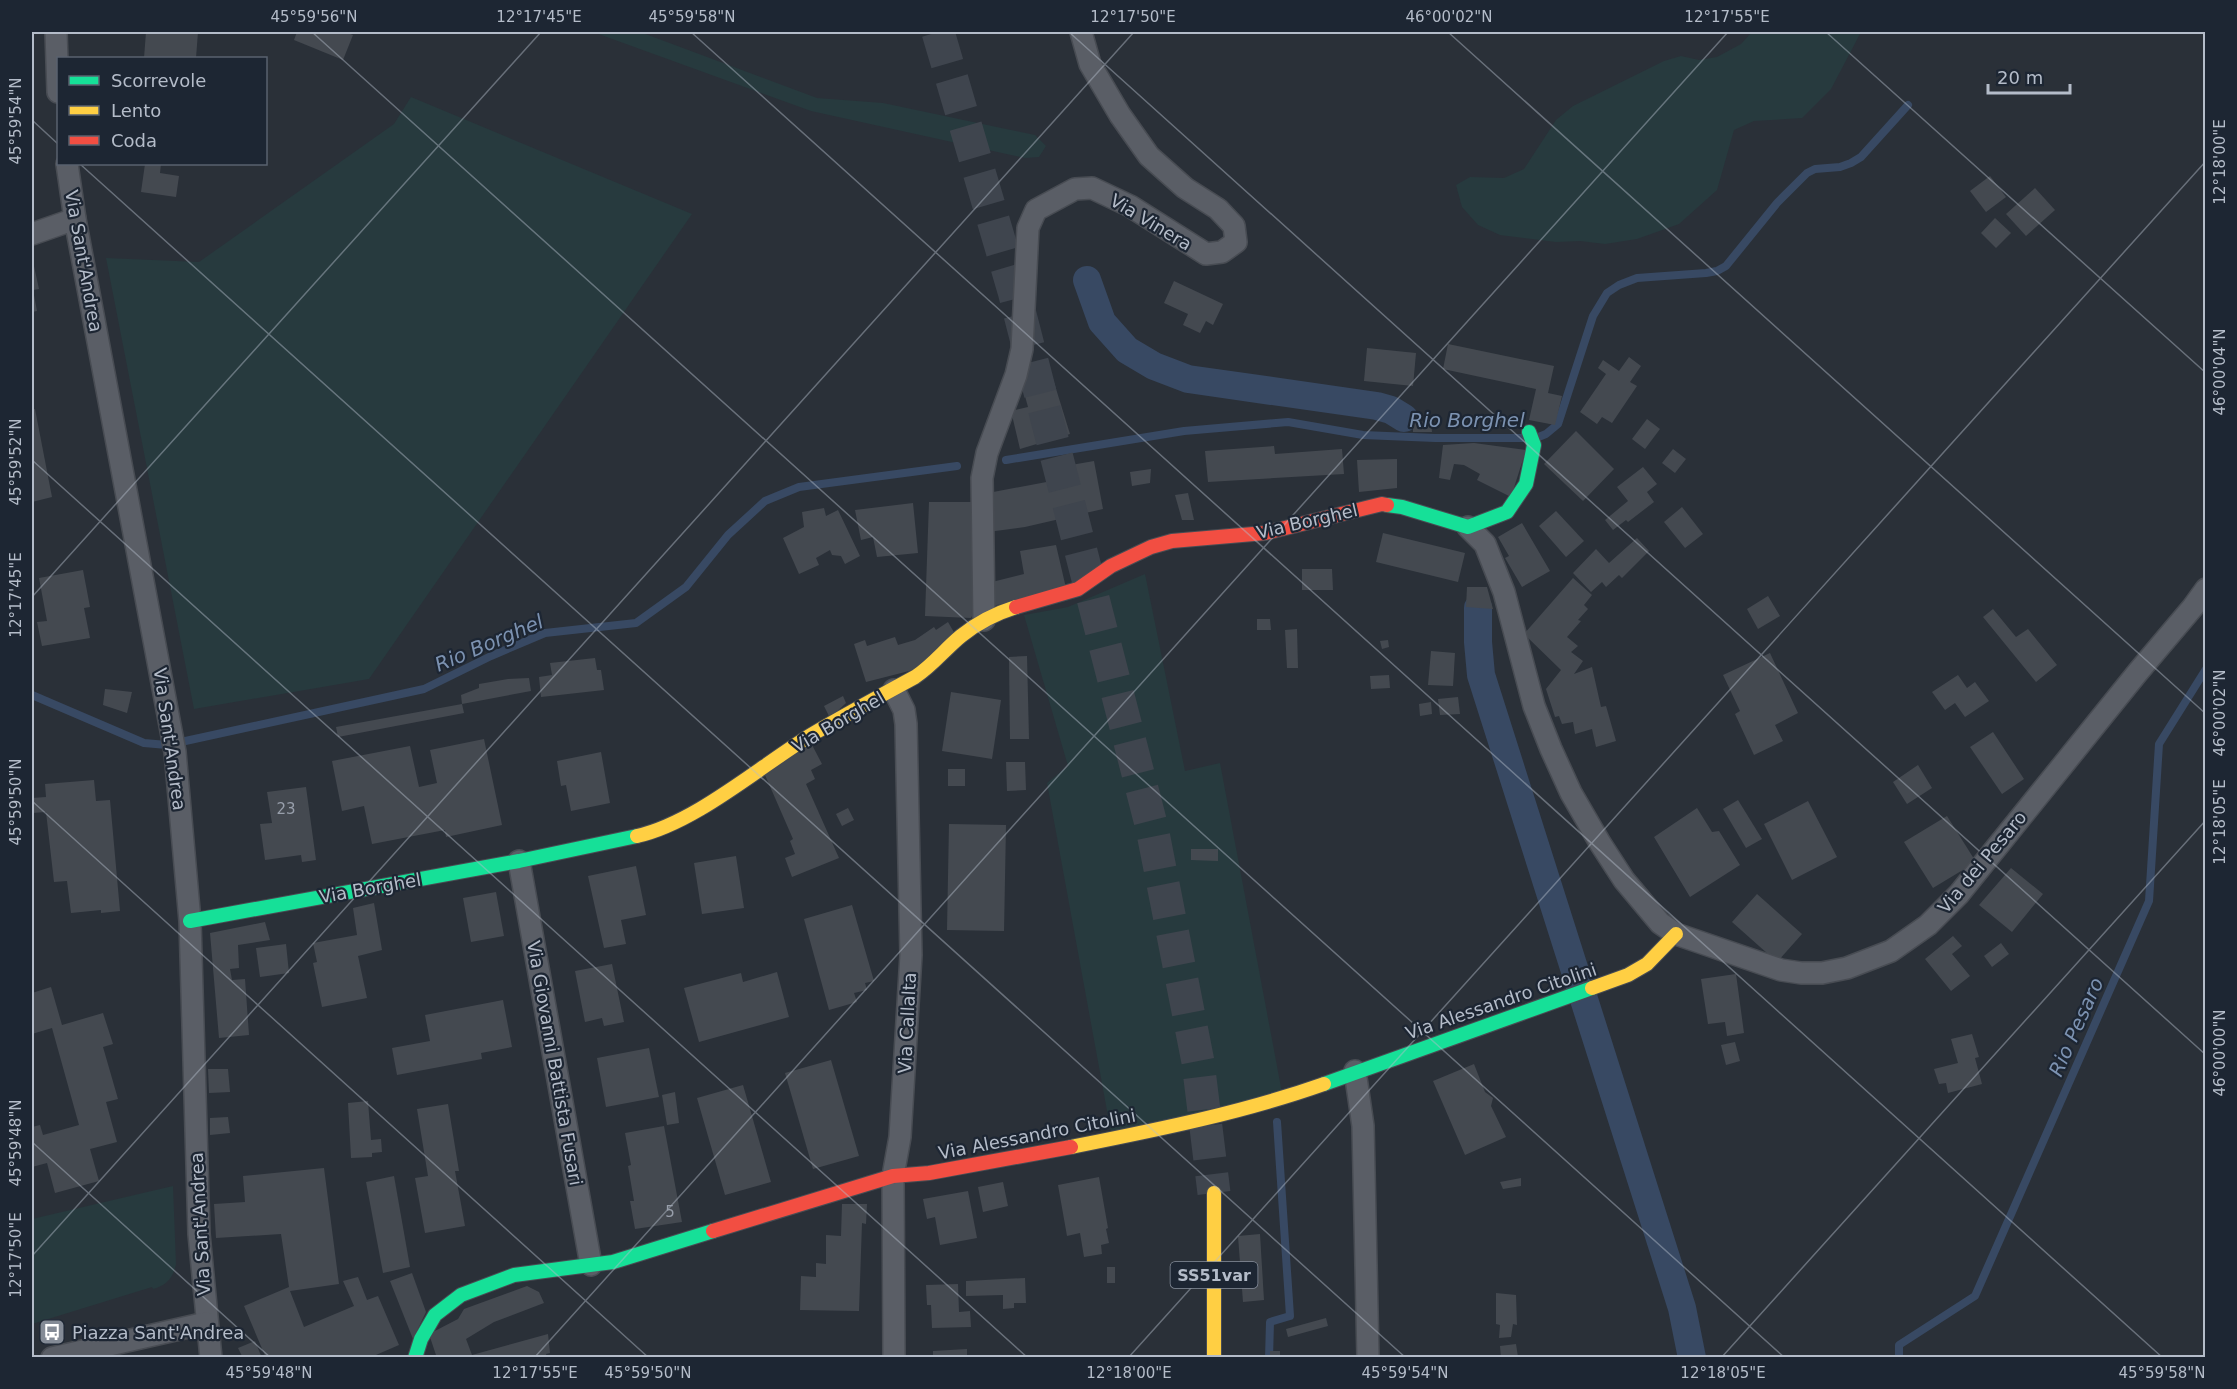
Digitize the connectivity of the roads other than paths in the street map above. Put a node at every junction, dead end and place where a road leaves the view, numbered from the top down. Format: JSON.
{"nodes":[{"id":1,"x":56,"y":32,"type":"edge"},
{"id":2,"x":1081,"y":32,"type":"edge"},
{"id":3,"x":57,"y":62,"type":"edge"},
{"id":4,"x":67,"y":165,"type":"edge"},
{"id":5,"x":75,"y":219,"type":"junction"},
{"id":6,"x":32,"y":234,"type":"edge"},
{"id":7,"x":1531,"y":438,"type":"dead end"},
{"id":8,"x":1468,"y":527,"type":"junction"},
{"id":9,"x":2205,"y":589,"type":"edge"},
{"id":10,"x":984,"y":620,"type":"junction"},
{"id":11,"x":894,"y":690,"type":"junction"},
{"id":12,"x":519,"y":861,"type":"junction"},
{"id":13,"x":190,"y":921,"type":"junction"},
{"id":14,"x":1677,"y":934,"type":"junction"},
{"id":15,"x":1355,"y":1071,"type":"junction"},
{"id":16,"x":893,"y":1176,"type":"junction"},
{"id":17,"x":1214,"y":1193,"type":"tunnel mouth"},
{"id":18,"x":591,"y":1265,"type":"junction"},
{"id":19,"x":206,"y":1323,"type":"junction"},
{"id":20,"x":52,"y":1358,"type":"edge"},
{"id":21,"x":211,"y":1358,"type":"edge"},
{"id":22,"x":415,"y":1358,"type":"edge"},
{"id":23,"x":894,"y":1358,"type":"edge"},
{"id":24,"x":1214,"y":1358,"type":"edge"},
{"id":25,"x":1368,"y":1358,"type":"edge"}],
"edges":[{"from":1,"to":3,"type":"street"},
{"from":2,"to":10,"type":"street","name":"Via Vinera"},
{"from":4,"to":5,"type":"street","name":"Via Sant'Andrea"},
{"from":5,"to":6,"type":"street"},
{"from":5,"to":13,"type":"street","name":"Via Sant'Andrea"},
{"from":7,"to":8,"type":"street"},
{"from":8,"to":10,"type":"street","name":"Via Borghel"},
{"from":8,"to":14,"type":"street"},
{"from":9,"to":14,"type":"street","name":"Via dei Pesaro"},
{"from":10,"to":11,"type":"street","name":"Via Borghel"},
{"from":11,"to":12,"type":"street","name":"Via Borghel"},
{"from":11,"to":16,"type":"street","name":"Via Callalta"},
{"from":12,"to":13,"type":"street","name":"Via Borghel"},
{"from":12,"to":18,"type":"street","name":"Via Giovanni Battista Fusari"},
{"from":13,"to":19,"type":"street","name":"Via Sant'Andrea"},
{"from":14,"to":15,"type":"street","name":"Via Alessandro Citolini"},
{"from":15,"to":16,"type":"street","name":"Via Alessandro Citolini"},
{"from":15,"to":25,"type":"street"},
{"from":16,"to":18,"type":"street","name":"Via Alessandro Citolini"},
{"from":16,"to":23,"type":"street","name":"Via Callalta"},
{"from":17,"to":24,"type":"street","number":"SS51var"},
{"from":18,"to":22,"type":"street","name":"Via Alessandro Citolini"},
{"from":19,"to":20,"type":"street"},
{"from":19,"to":21,"type":"street","name":"Via Sant'Andrea"}]}
